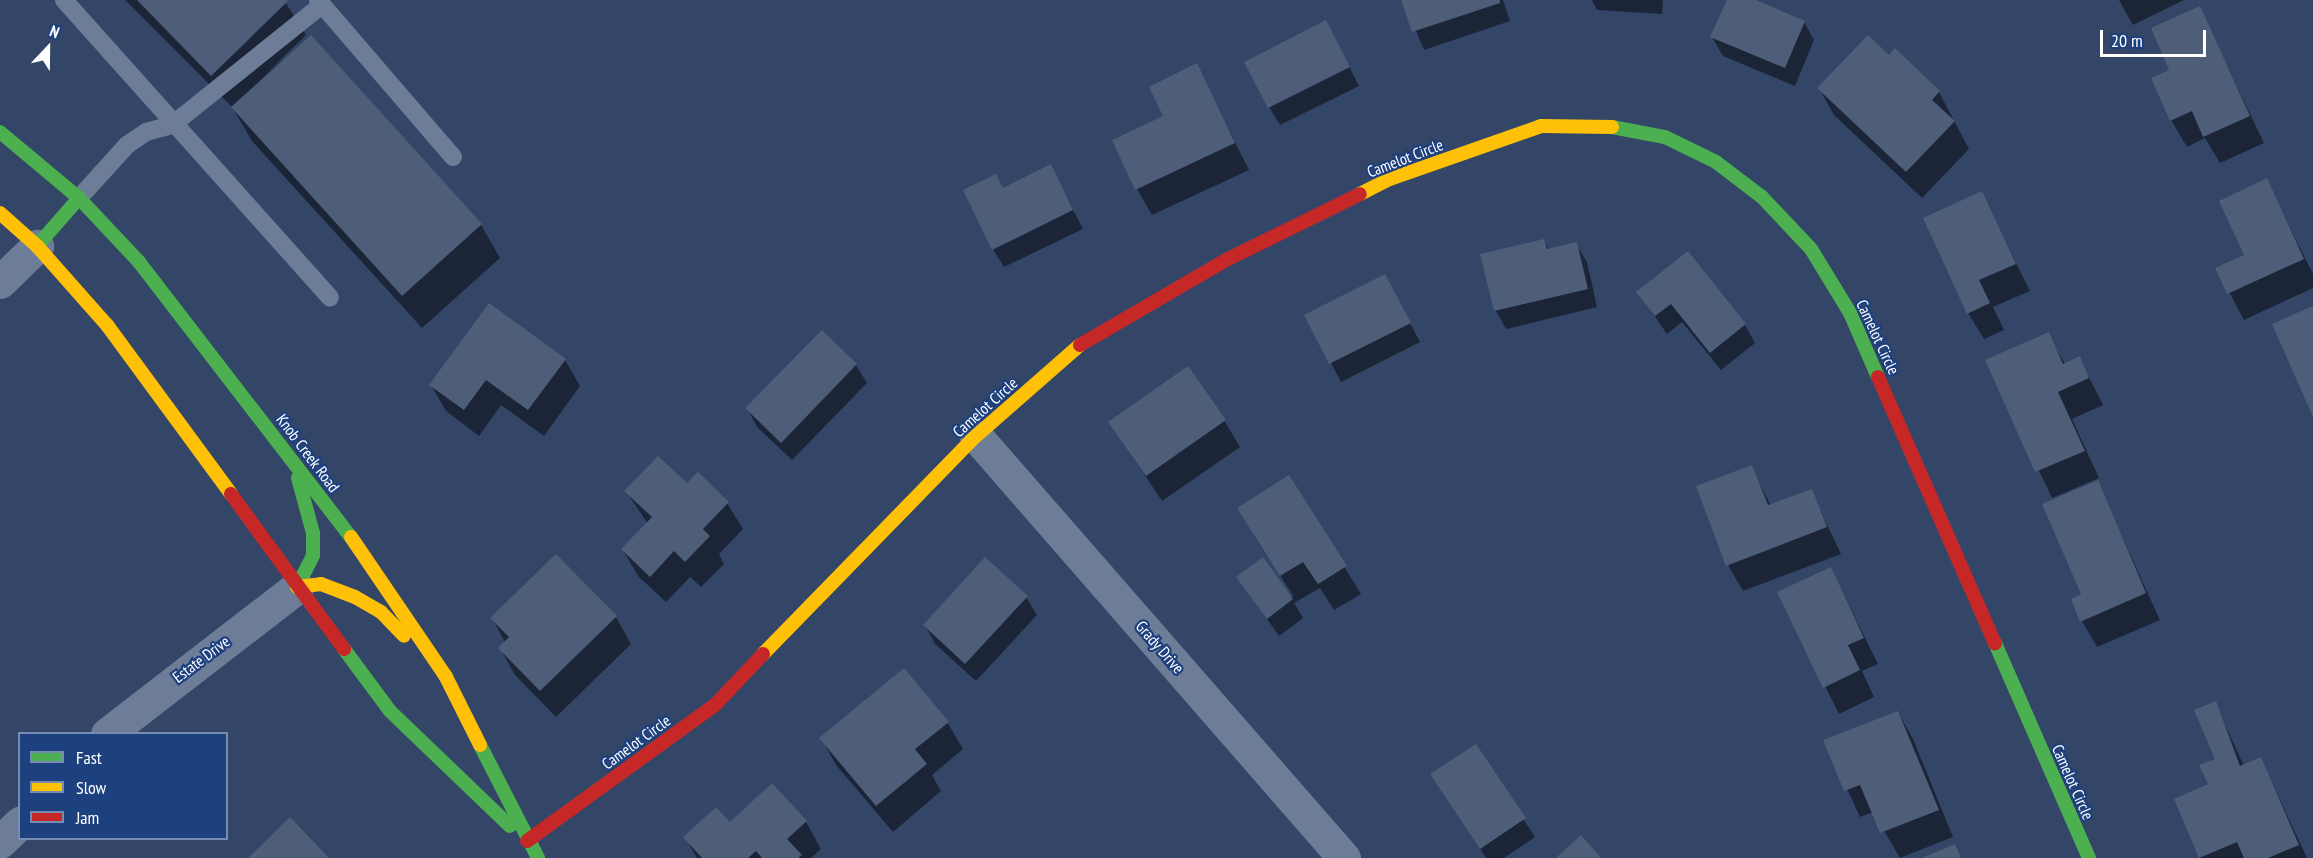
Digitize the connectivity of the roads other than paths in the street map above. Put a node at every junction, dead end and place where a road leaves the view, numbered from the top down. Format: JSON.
{"nodes":[{"id":1,"x":64,"y":0,"type":"edge"},
{"id":2,"x":320,"y":3,"type":"edge"},
{"id":3,"x":172,"y":125,"type":"junction"},
{"id":4,"x":0,"y":132,"type":"edge"},
{"id":5,"x":453,"y":157,"type":"dead end"},
{"id":6,"x":79,"y":198,"type":"junction"},
{"id":7,"x":0,"y":213,"type":"edge"},
{"id":8,"x":38,"y":246,"type":"junction"},
{"id":9,"x":0,"y":282,"type":"edge"},
{"id":10,"x":330,"y":298,"type":"dead end"},
{"id":11,"x":976,"y":436,"type":"junction"},
{"id":12,"x":293,"y":461,"type":"junction"},
{"id":13,"x":297,"y":587,"type":"junction"},
{"id":14,"x":446,"y":677,"type":"junction"},
{"id":15,"x":110,"y":732,"type":"edge"},
{"id":16,"x":18,"y":825,"type":"edge"},
{"id":17,"x":527,"y":841,"type":"junction"},
{"id":18,"x":0,"y":842,"type":"edge"},
{"id":19,"x":538,"y":858,"type":"edge"},
{"id":20,"x":1344,"y":858,"type":"edge"},
{"id":21,"x":2088,"y":858,"type":"edge"}],
"edges":[{"from":1,"to":3,"type":"lane"},
{"from":2,"to":3,"type":"lane"},
{"from":2,"to":5,"type":"lane"},
{"from":3,"to":6,"type":"lane"},
{"from":3,"to":10,"type":"lane"},
{"from":4,"to":6,"type":"street","name":"Knob Creek Road"},
{"from":6,"to":8,"type":"street"},
{"from":6,"to":12,"type":"street","name":"Knob Creek Road"},
{"from":7,"to":8,"type":"street","name":"Knob Creek Road"},
{"from":8,"to":9,"type":"street"},
{"from":8,"to":13,"type":"street","name":"Knob Creek Road"},
{"from":11,"to":17,"type":"street","name":"Camelot Circle"},
{"from":11,"to":20,"type":"street","name":"Grady Drive"},
{"from":11,"to":21,"type":"street","name":"Camelot Circle"},
{"from":12,"to":13,"type":"street"},
{"from":12,"to":14,"type":"street","name":"Knob Creek Road"},
{"from":13,"to":14,"type":"street"},
{"from":13,"to":15,"type":"street","name":"Estate Drive"},
{"from":13,"to":17,"type":"street","name":"Knob Creek Road"},
{"from":14,"to":17,"type":"street","name":"Knob Creek Road"},
{"from":16,"to":18,"type":"street"},
{"from":17,"to":19,"type":"street","name":"Knob Creek Road"}]}
